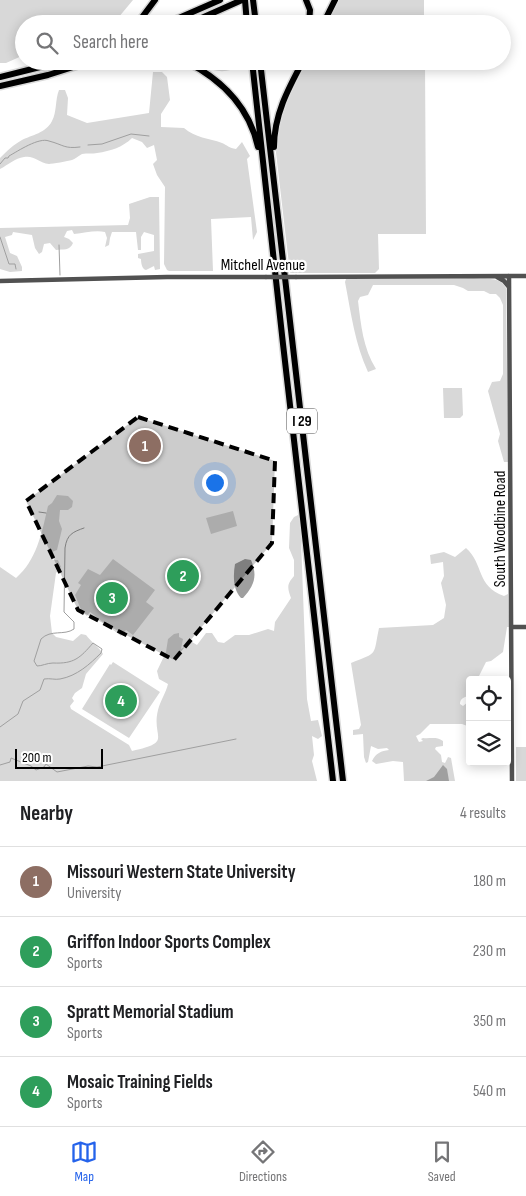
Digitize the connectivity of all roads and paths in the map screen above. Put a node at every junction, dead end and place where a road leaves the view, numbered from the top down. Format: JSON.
{"nodes":[{"id":1,"x":155,"y":0,"type":"edge"},
{"id":2,"x":220,"y":0,"type":"edge"},
{"id":3,"x":243,"y":0,"type":"edge"},
{"id":4,"x":306,"y":0,"type":"edge"},
{"id":5,"x":335,"y":0,"type":"edge"},
{"id":6,"x":223,"y":9,"type":"junction"},
{"id":7,"x":144,"y":15,"type":"edge"},
{"id":8,"x":186,"y":15,"type":"edge"},
{"id":9,"x":209,"y":15,"type":"edge"},
{"id":10,"x":215,"y":15,"type":"edge"},
{"id":11,"x":246,"y":15,"type":"edge"},
{"id":12,"x":310,"y":15,"type":"edge"},
{"id":13,"x":328,"y":15,"type":"edge"},
{"id":14,"x":28,"y":70,"type":"edge"},
{"id":15,"x":64,"y":70,"type":"edge"},
{"id":16,"x":201,"y":70,"type":"edge"},
{"id":17,"x":253,"y":70,"type":"edge"},
{"id":18,"x":261,"y":70,"type":"edge"},
{"id":19,"x":298,"y":70,"type":"edge"},
{"id":20,"x":0,"y":77,"type":"edge"},
{"id":21,"x":0,"y":86,"type":"edge"},
{"id":22,"x":275,"y":183,"type":"junction"},
{"id":23,"x":266,"y":192,"type":"junction"},
{"id":24,"x":495,"y":276,"type":"junction"},
{"id":25,"x":509,"y":276,"type":"junction"},
{"id":26,"x":526,"y":276,"type":"edge"},
{"id":27,"x":2,"y":280,"type":"edge"},
{"id":28,"x":0,"y":286,"type":"edge"},
{"id":29,"x":509,"y":287,"type":"junction"},
{"id":30,"x":512,"y":627,"type":"junction"},
{"id":31,"x":526,"y":627,"type":"edge"},
{"id":32,"x":333,"y":781,"type":"edge"},
{"id":33,"x":343,"y":781,"type":"edge"},
{"id":34,"x":512,"y":781,"type":"edge"}],
"edges":[{"from":1,"to":7,"type":"highway"},
{"from":2,"to":8,"type":"highway"},
{"from":3,"to":6,"type":"highway"},
{"from":3,"to":11,"type":"highway"},
{"from":4,"to":12,"type":"highway"},
{"from":5,"to":13,"type":"highway"},
{"from":6,"to":9,"type":"highway"},
{"from":6,"to":10,"type":"highway"},
{"from":14,"to":20,"type":"highway"},
{"from":15,"to":21,"type":"highway"},
{"from":16,"to":23,"type":"highway"},
{"from":17,"to":23,"type":"highway","number":"I 29"},
{"from":18,"to":22,"type":"highway","number":"I 29"},
{"from":19,"to":22,"type":"highway"},
{"from":22,"to":33,"type":"highway","number":"I 29"},
{"from":23,"to":32,"type":"highway","number":"I 29"},
{"from":24,"to":25,"type":"street","name":"Mitchell Avenue"},
{"from":24,"to":27,"type":"street","name":"Mitchell Avenue","bridge":true},
{"from":24,"to":29,"type":"street"},
{"from":25,"to":26,"type":"street","name":"Mitchell Avenue"},
{"from":25,"to":29,"type":"street","name":"South Woodbine Road"},
{"from":27,"to":28,"type":"street"},
{"from":29,"to":30,"type":"street","name":"South Woodbine Road"},
{"from":30,"to":31,"type":"street"},
{"from":30,"to":34,"type":"street","name":"South Woodbine Road"}]}
